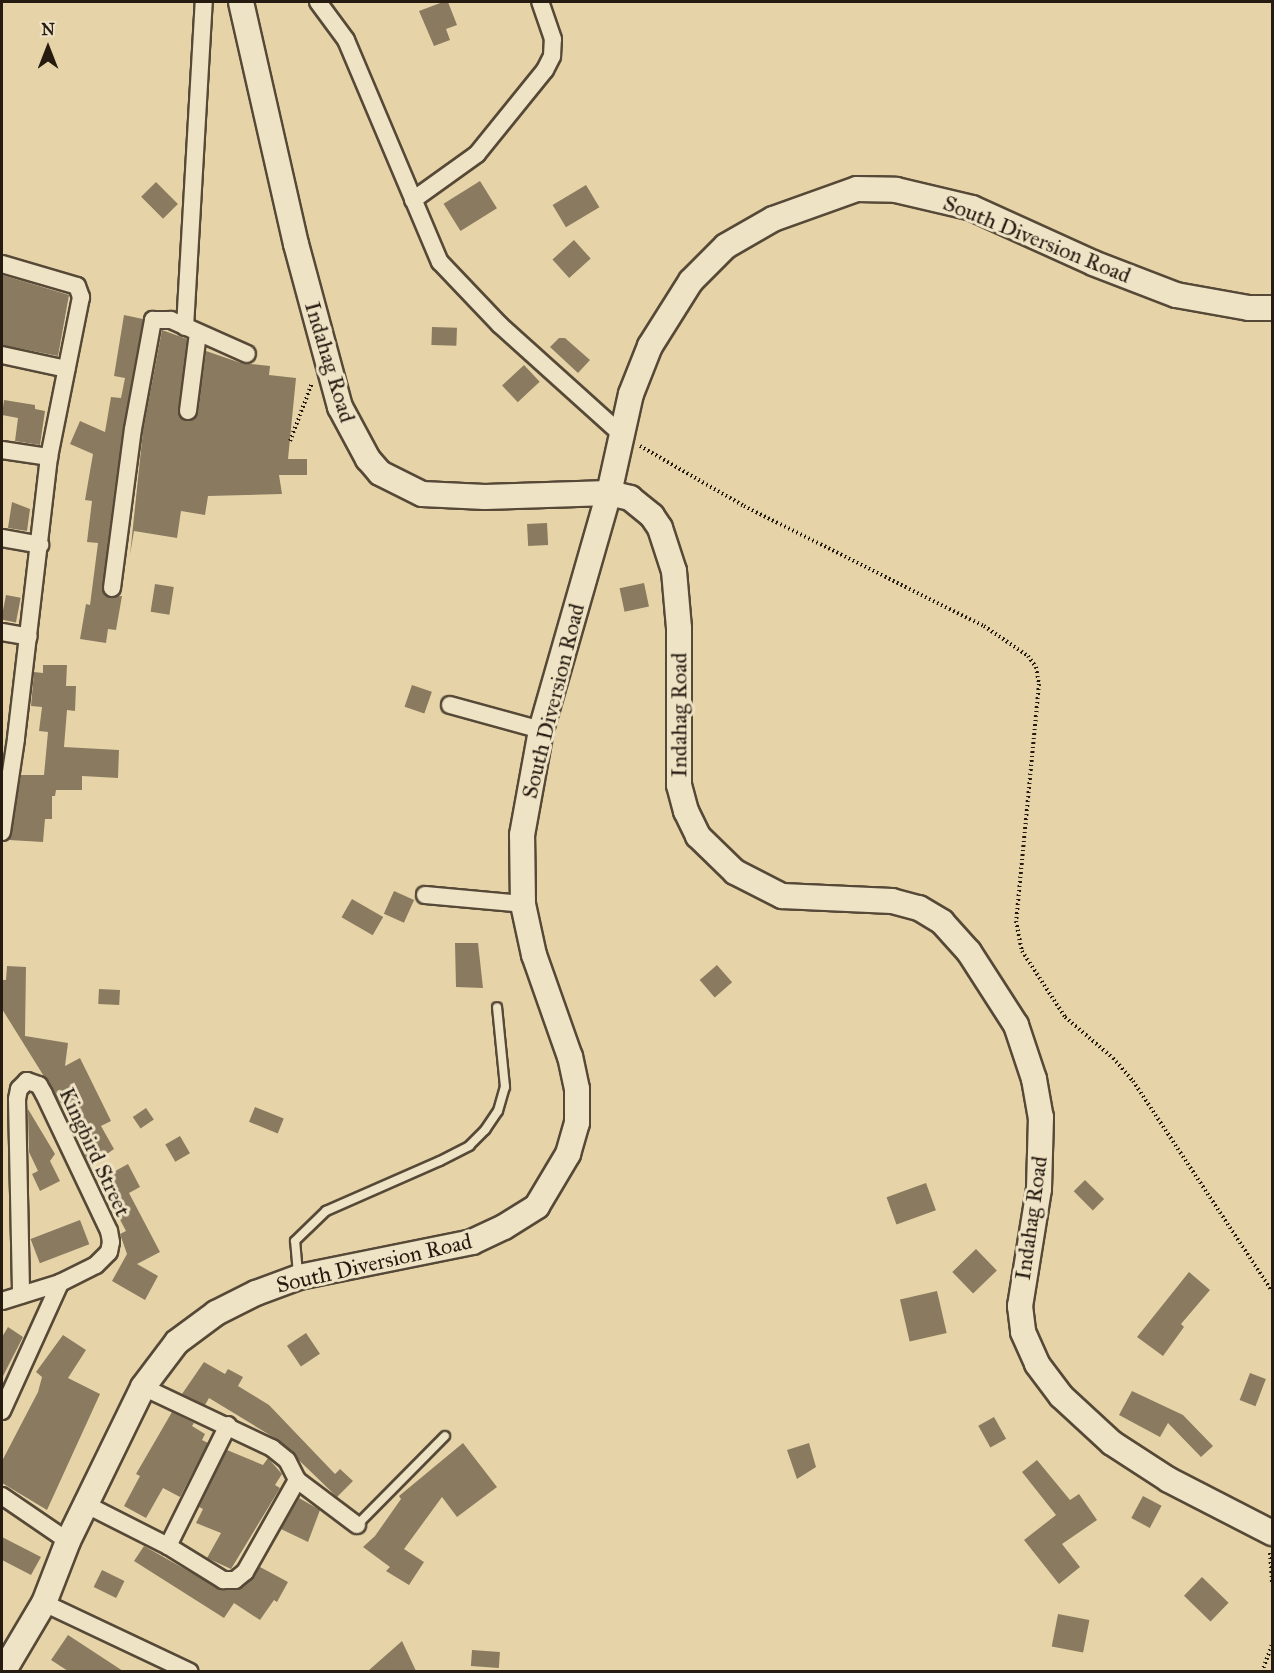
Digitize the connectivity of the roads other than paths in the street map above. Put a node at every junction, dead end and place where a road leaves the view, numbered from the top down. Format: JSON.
{"nodes":[{"id":1,"x":204,"y":2,"type":"edge"},
{"id":2,"x":241,"y":2,"type":"edge"},
{"id":3,"x":318,"y":2,"type":"edge"},
{"id":4,"x":540,"y":2,"type":"edge"},
{"id":5,"x":412,"y":200,"type":"junction"},
{"id":6,"x":2,"y":264,"type":"edge"},
{"id":7,"x":1272,"y":308,"type":"edge"},
{"id":8,"x":192,"y":330,"type":"junction"},
{"id":9,"x":247,"y":354,"type":"dead end"},
{"id":10,"x":2,"y":355,"type":"edge"},
{"id":11,"x":67,"y":369,"type":"junction"},
{"id":12,"x":188,"y":411,"type":"dead end"},
{"id":13,"x":622,"y":435,"type":"junction"},
{"id":14,"x":2,"y":450,"type":"edge"},
{"id":15,"x":49,"y":457,"type":"junction"},
{"id":16,"x":609,"y":493,"type":"junction"},
{"id":17,"x":2,"y":538,"type":"edge"},
{"id":18,"x":40,"y":545,"type":"junction"},
{"id":19,"x":112,"y":588,"type":"dead end"},
{"id":20,"x":2,"y":632,"type":"edge"},
{"id":21,"x":29,"y":637,"type":"junction"},
{"id":22,"x":450,"y":705,"type":"dead end"},
{"id":23,"x":541,"y":730,"type":"junction"},
{"id":24,"x":9,"y":738,"type":"edge"},
{"id":25,"x":2,"y":824,"type":"edge"},
{"id":26,"x":425,"y":895,"type":"dead end"},
{"id":27,"x":523,"y":904,"type":"junction"},
{"id":28,"x":497,"y":1007,"type":"dead end"},
{"id":29,"x":299,"y":1277,"type":"junction"},
{"id":30,"x":60,"y":1283,"type":"junction"},
{"id":31,"x":21,"y":1295,"type":"junction"},
{"id":32,"x":2,"y":1301,"type":"edge"},
{"id":33,"x":143,"y":1387,"type":"junction"},
{"id":34,"x":2,"y":1411,"type":"edge"},
{"id":35,"x":228,"y":1425,"type":"junction"},
{"id":36,"x":445,"y":1436,"type":"dead end"},
{"id":37,"x":297,"y":1480,"type":"junction"},
{"id":38,"x":2,"y":1496,"type":"edge"},
{"id":39,"x":87,"y":1505,"type":"junction"},
{"id":40,"x":357,"y":1525,"type":"joint"},
{"id":41,"x":1271,"y":1530,"type":"edge"},
{"id":42,"x":68,"y":1541,"type":"junction"},
{"id":43,"x":168,"y":1546,"type":"junction"},
{"id":44,"x":44,"y":1603,"type":"junction"},
{"id":45,"x":3,"y":1671,"type":"edge"},
{"id":46,"x":190,"y":1671,"type":"edge"}],
"edges":[{"from":1,"to":8,"type":"street"},
{"from":2,"to":16,"type":"main road","name":"Indahag Road"},
{"from":3,"to":5,"type":"street"},
{"from":4,"to":5,"type":"street"},
{"from":5,"to":13,"type":"street"},
{"from":6,"to":11,"type":"street"},
{"from":7,"to":13,"type":"main road","name":"South Diversion Road"},
{"from":8,"to":9,"type":"street"},
{"from":8,"to":12,"type":"street"},
{"from":8,"to":19,"type":"street"},
{"from":10,"to":11,"type":"street"},
{"from":11,"to":15,"type":"street"},
{"from":13,"to":16,"type":"main road","name":"South Diversion Road"},
{"from":14,"to":15,"type":"street"},
{"from":15,"to":18,"type":"street"},
{"from":16,"to":23,"type":"main road","name":"South Diversion Road"},
{"from":16,"to":41,"type":"main road","name":"Indahag Road"},
{"from":17,"to":18,"type":"street"},
{"from":18,"to":21,"type":"street"},
{"from":20,"to":21,"type":"street"},
{"from":21,"to":24,"type":"street"},
{"from":22,"to":23,"type":"street"},
{"from":23,"to":27,"type":"main road","name":"South Diversion Road"},
{"from":24,"to":25,"type":"street"},
{"from":26,"to":27,"type":"street"},
{"from":27,"to":29,"type":"main road","name":"South Diversion Road"},
{"from":28,"to":29,"type":"lane"},
{"from":29,"to":33,"type":"main road","name":"South Diversion Road"},
{"from":30,"to":31,"type":"street"},
{"from":30,"to":31,"type":"street","name":"Kingbird Street"},
{"from":30,"to":34,"type":"street"},
{"from":31,"to":32,"type":"street"},
{"from":33,"to":35,"type":"street"},
{"from":33,"to":39,"type":"main road","name":"South Diversion Road"},
{"from":35,"to":37,"type":"street"},
{"from":35,"to":43,"type":"street"},
{"from":36,"to":40,"type":"lane"},
{"from":37,"to":40,"type":"street"},
{"from":37,"to":43,"type":"street"},
{"from":38,"to":42,"type":"street"},
{"from":39,"to":42,"type":"main road","name":"South Diversion Road"},
{"from":39,"to":43,"type":"street"},
{"from":42,"to":44,"type":"main road","name":"South Diversion Road"},
{"from":44,"to":45,"type":"main road","name":"South Diversion Road"},
{"from":44,"to":46,"type":"street"}]}
